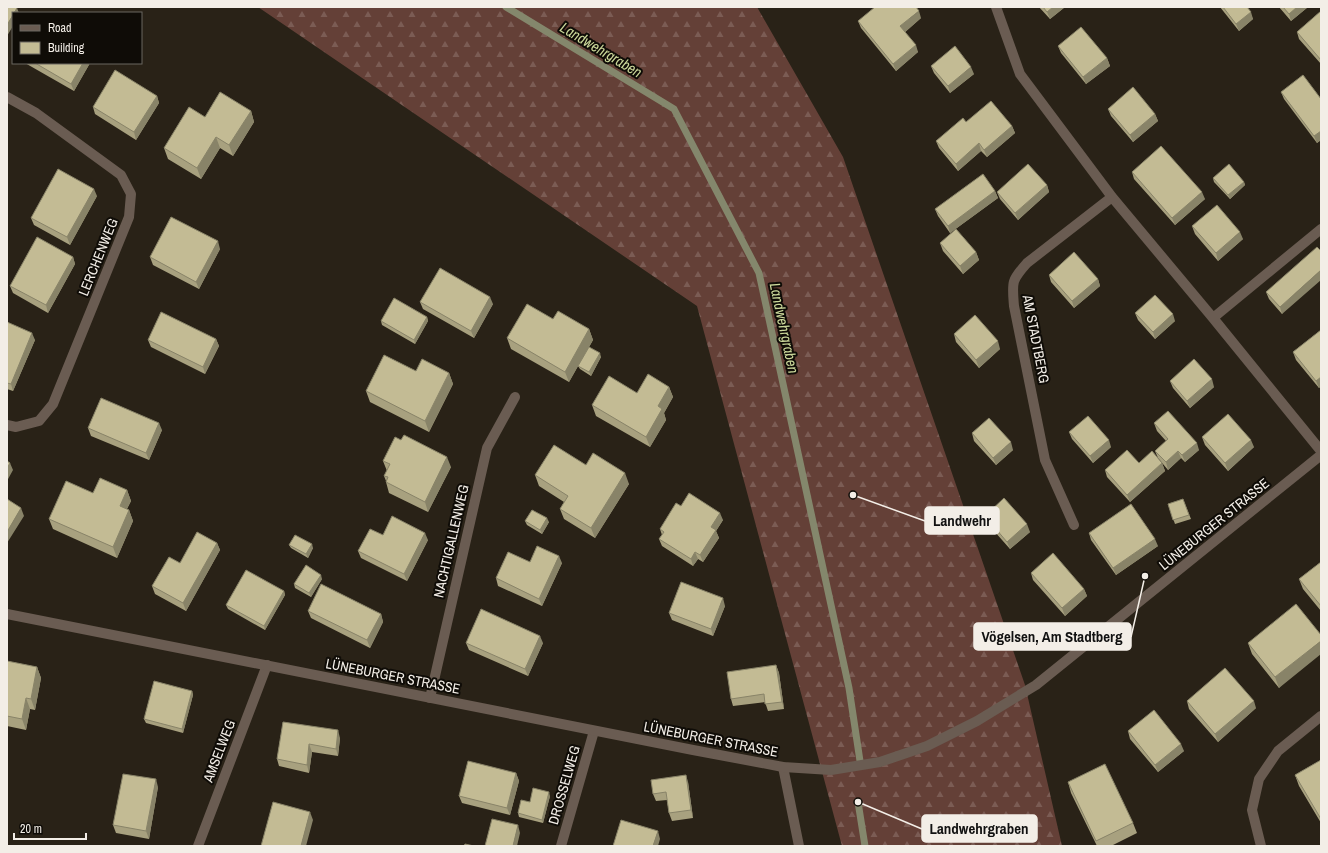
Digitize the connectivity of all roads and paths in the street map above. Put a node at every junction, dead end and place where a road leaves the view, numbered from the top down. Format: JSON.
{"nodes":[{"id":1,"x":996,"y":7,"type":"edge"},
{"id":2,"x":7,"y":96,"type":"edge"},
{"id":3,"x":1112,"y":197,"type":"junction"},
{"id":4,"x":1321,"y":230,"type":"edge"},
{"id":5,"x":1213,"y":318,"type":"junction"},
{"id":6,"x":515,"y":397,"type":"dead end"},
{"id":7,"x":7,"y":426,"type":"edge"},
{"id":8,"x":1321,"y":452,"type":"edge"},
{"id":9,"x":1321,"y":455,"type":"edge"},
{"id":10,"x":1074,"y":525,"type":"dead end"},
{"id":11,"x":7,"y":614,"type":"edge"},
{"id":12,"x":267,"y":665,"type":"junction"},
{"id":13,"x":430,"y":698,"type":"junction"},
{"id":14,"x":1321,"y":716,"type":"edge"},
{"id":15,"x":594,"y":731,"type":"junction"},
{"id":16,"x":783,"y":767,"type":"junction"},
{"id":17,"x":198,"y":846,"type":"edge"},
{"id":18,"x":561,"y":846,"type":"edge"},
{"id":19,"x":799,"y":846,"type":"edge"},
{"id":20,"x":1261,"y":846,"type":"edge"}],
"edges":[{"from":1,"to":3,"type":"street"},
{"from":2,"to":7,"type":"street","name":"LERCHENWEG"},
{"from":3,"to":5,"type":"street"},
{"from":3,"to":10,"type":"street","name":"AM STADTBERG"},
{"from":4,"to":5,"type":"street"},
{"from":5,"to":8,"type":"street"},
{"from":6,"to":13,"type":"street","name":"NACHTIGALLENWEG"},
{"from":9,"to":16,"type":"street","name":"LÜNEBURGER STRASSE"},
{"from":11,"to":12,"type":"street","name":"LÜNEBURGER STRASSE"},
{"from":12,"to":13,"type":"street","name":"LÜNEBURGER STRASSE"},
{"from":12,"to":17,"type":"street","name":"AMSELWEG"},
{"from":13,"to":15,"type":"street","name":"LÜNEBURGER STRASSE"},
{"from":14,"to":20,"type":"street"},
{"from":15,"to":16,"type":"street","name":"LÜNEBURGER STRASSE"},
{"from":15,"to":18,"type":"street","name":"DROSSELWEG"},
{"from":16,"to":19,"type":"street"}]}
